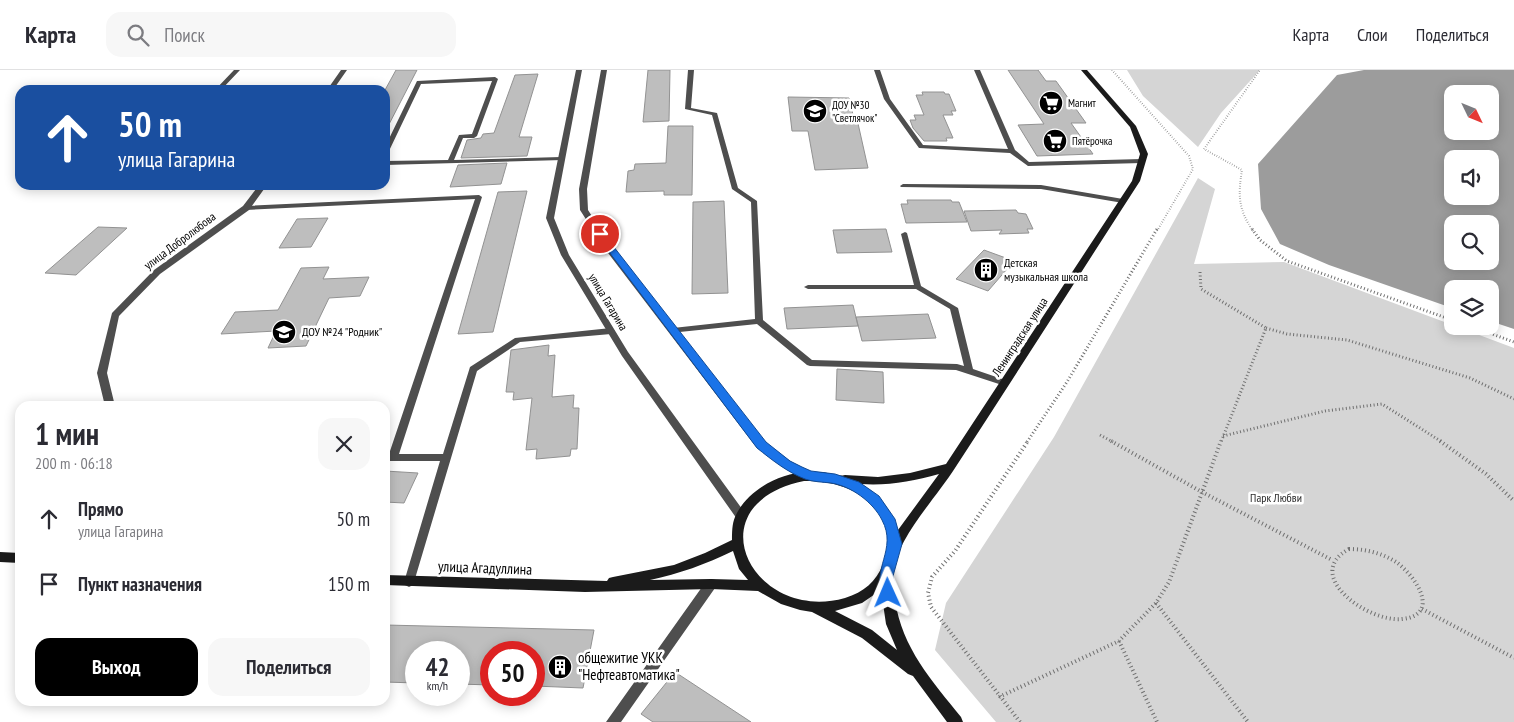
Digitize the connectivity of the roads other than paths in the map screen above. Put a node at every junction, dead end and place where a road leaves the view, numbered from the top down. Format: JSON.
{"nodes":[{"id":1,"x":237,"y":70,"type":"edge"},
{"id":2,"x":344,"y":70,"type":"edge"},
{"id":3,"x":579,"y":70,"type":"edge"},
{"id":4,"x":604,"y":70,"type":"edge"},
{"id":5,"x":691,"y":70,"type":"edge"},
{"id":6,"x":877,"y":70,"type":"edge"},
{"id":7,"x":977,"y":70,"type":"edge"},
{"id":8,"x":1084,"y":70,"type":"edge"},
{"id":9,"x":223,"y":85,"type":"edge"},
{"id":10,"x":334,"y":85,"type":"edge"},
{"id":11,"x":390,"y":142,"type":"edge"},
{"id":12,"x":1012,"y":151,"type":"junction"},
{"id":13,"x":561,"y":159,"type":"junction"},
{"id":14,"x":1142,"y":161,"type":"junction"},
{"id":15,"x":450,"y":162,"type":"junction"},
{"id":16,"x":390,"y":163,"type":"edge"},
{"id":17,"x":903,"y":186,"type":"dead end"},
{"id":18,"x":259,"y":190,"type":"edge"},
{"id":19,"x":1123,"y":201,"type":"junction"},
{"id":20,"x":246,"y":208,"type":"junction"},
{"id":21,"x":905,"y":234,"type":"dead end"},
{"id":22,"x":808,"y":287,"type":"dead end"},
{"id":23,"x":918,"y":287,"type":"junction"},
{"id":24,"x":759,"y":321,"type":"junction"},
{"id":25,"x":612,"y":331,"type":"junction"},
{"id":26,"x":673,"y":331,"type":"junction"},
{"id":27,"x":969,"y":371,"type":"junction"},
{"id":28,"x":1005,"y":383,"type":"junction"},
{"id":29,"x":109,"y":401,"type":"edge"},
{"id":30,"x":390,"y":454,"type":"edge"},
{"id":31,"x":390,"y":457,"type":"edge"},
{"id":32,"x":446,"y":458,"type":"junction"},
{"id":33,"x":950,"y":467,"type":"junction"},
{"id":34,"x":809,"y":476,"type":"junction"},
{"id":35,"x":835,"y":478,"type":"junction"},
{"id":36,"x":741,"y":516,"type":"junction"},
{"id":37,"x":736,"y":543,"type":"junction"},
{"id":38,"x":895,"y":544,"type":"junction"},
{"id":39,"x":0,"y":557,"type":"edge"},
{"id":40,"x":15,"y":558,"type":"edge"},
{"id":41,"x":886,"y":576,"type":"junction"},
{"id":42,"x":390,"y":580,"type":"edge"},
{"id":43,"x":409,"y":582,"type":"junction"},
{"id":44,"x":711,"y":584,"type":"junction"},
{"id":45,"x":759,"y":586,"type":"junction"},
{"id":46,"x":585,"y":587,"type":"junction"},
{"id":47,"x":817,"y":608,"type":"junction"},
{"id":48,"x":916,"y":672,"type":"junction"},
{"id":49,"x":613,"y":722,"type":"edge"},
{"id":50,"x":956,"y":722,"type":"edge"}],
"edges":[{"from":1,"to":9,"type":"lane"},
{"from":2,"to":10,"type":"street"},
{"from":3,"to":13,"type":"street","name":"улица Гагарина"},
{"from":4,"to":26,"type":"street"},
{"from":5,"to":24,"type":"lane"},
{"from":6,"to":12,"type":"lane"},
{"from":7,"to":12,"type":"lane"},
{"from":8,"to":14,"type":"main road"},
{"from":11,"to":15,"type":"lane"},
{"from":12,"to":14,"type":"lane"},
{"from":13,"to":15,"type":"lane"},
{"from":13,"to":25,"type":"street","name":"улица Гагарина"},
{"from":14,"to":19,"type":"main road","name":"Ленинградская улица"},
{"from":15,"to":16,"type":"lane"},
{"from":17,"to":19,"type":"lane"},
{"from":18,"to":20,"type":"street","name":"улица Добролюбова"},
{"from":19,"to":28,"type":"main road","name":"Ленинградская улица"},
{"from":20,"to":29,"type":"street","name":"улица Добролюбова"},
{"from":20,"to":30,"type":"lane"},
{"from":21,"to":23,"type":"lane"},
{"from":22,"to":23,"type":"lane"},
{"from":23,"to":27,"type":"lane"},
{"from":24,"to":26,"type":"lane"},
{"from":24,"to":27,"type":"lane"},
{"from":25,"to":32,"type":"lane"},
{"from":25,"to":36,"type":"street","name":"улица Гагарина"},
{"from":26,"to":34,"type":"street"},
{"from":27,"to":28,"type":"lane"},
{"from":28,"to":33,"type":"main road","name":"Ленинградская улица"},
{"from":31,"to":32,"type":"lane"},
{"from":32,"to":43,"type":"lane"},
{"from":33,"to":35,"type":"main road"},
{"from":33,"to":38,"type":"main road","name":"Ленинградская улица"},
{"from":34,"to":35,"type":"main road"},
{"from":34,"to":36,"type":"main road"},
{"from":35,"to":38,"type":"main road"},
{"from":36,"to":37,"type":"main road"},
{"from":37,"to":45,"type":"main road"},
{"from":37,"to":46,"type":"main road"},
{"from":38,"to":41,"type":"main road"},
{"from":39,"to":40,"type":"main road"},
{"from":41,"to":47,"type":"main road"},
{"from":41,"to":48,"type":"main road"},
{"from":42,"to":43,"type":"main road","name":"улица Агадуллина"},
{"from":43,"to":46,"type":"main road","name":"улица Агадуллина"},
{"from":44,"to":45,"type":"main road"},
{"from":44,"to":46,"type":"main road"},
{"from":44,"to":49,"type":"street"},
{"from":45,"to":47,"type":"main road"},
{"from":47,"to":48,"type":"main road"},
{"from":48,"to":50,"type":"main road"}]}
